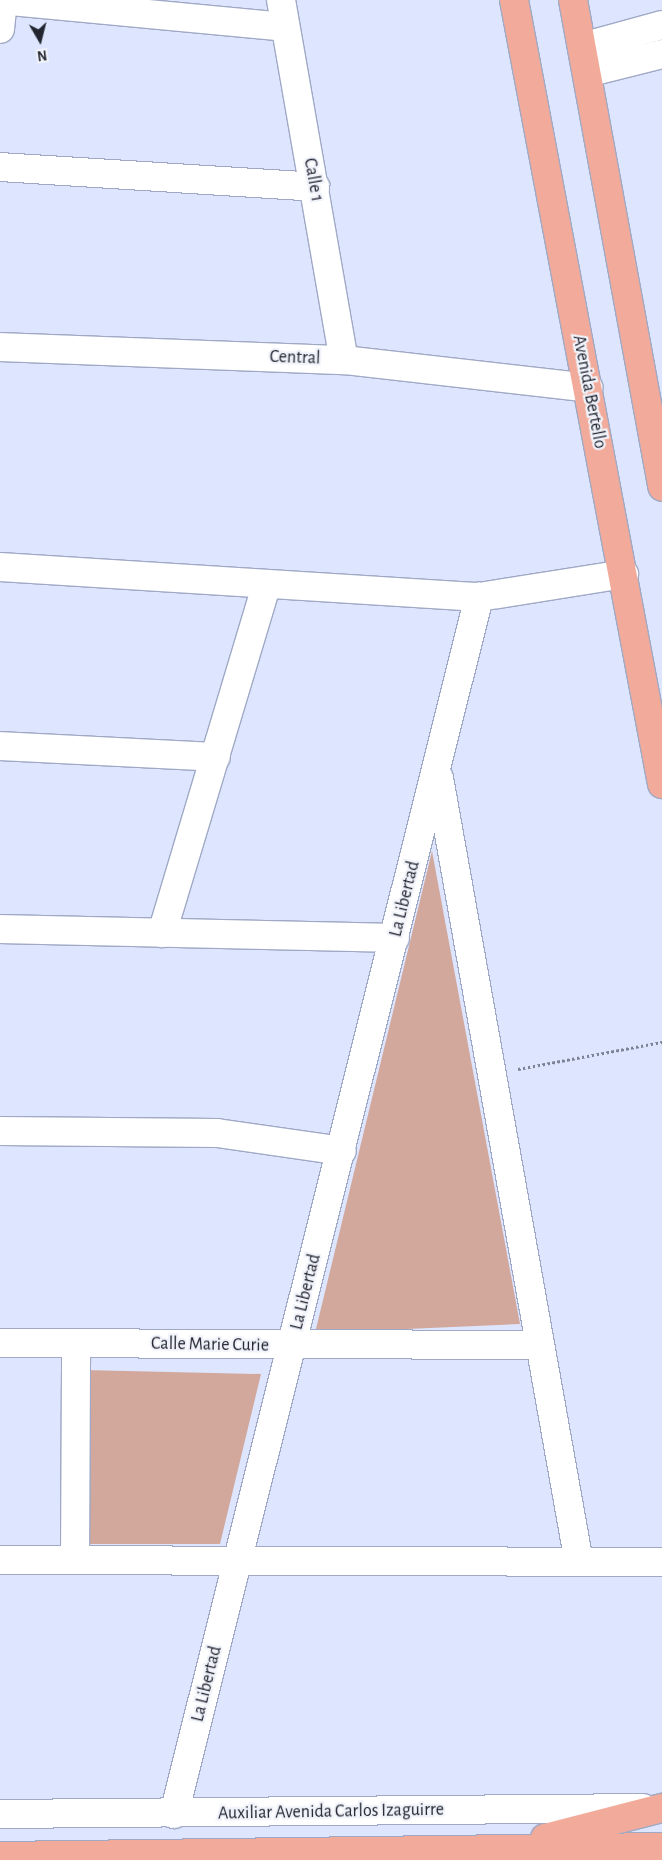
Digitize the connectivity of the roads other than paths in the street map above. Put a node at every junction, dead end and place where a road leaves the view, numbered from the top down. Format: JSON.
{"nodes":[{"id":1,"x":2,"y":0,"type":"edge"},
{"id":2,"x":281,"y":0,"type":"edge"},
{"id":3,"x":514,"y":0,"type":"edge"},
{"id":4,"x":573,"y":0,"type":"edge"},
{"id":5,"x":662,"y":25,"type":"edge"},
{"id":6,"x":285,"y":27,"type":"junction"},
{"id":7,"x":0,"y":29,"type":"edge"},
{"id":8,"x":582,"y":47,"type":"junction"},
{"id":9,"x":662,"y":54,"type":"edge"},
{"id":10,"x":587,"y":73,"type":"junction"},
{"id":11,"x":0,"y":167,"type":"edge"},
{"id":12,"x":315,"y":187,"type":"junction"},
{"id":13,"x":0,"y":347,"type":"edge"},
{"id":14,"x":344,"y":360,"type":"junction"},
{"id":15,"x":588,"y":388,"type":"junction"},
{"id":16,"x":662,"y":487,"type":"edge"},
{"id":17,"x":0,"y":567,"type":"edge"},
{"id":18,"x":624,"y":574,"type":"junction"},
{"id":19,"x":267,"y":584,"type":"junction"},
{"id":20,"x":479,"y":597,"type":"junction"},
{"id":21,"x":0,"y":746,"type":"edge"},
{"id":22,"x":216,"y":757,"type":"junction"},
{"id":23,"x":438,"y":769,"type":"junction"},
{"id":24,"x":662,"y":784,"type":"edge"},
{"id":25,"x":0,"y":929,"type":"edge"},
{"id":26,"x":162,"y":933,"type":"junction"},
{"id":27,"x":395,"y":938,"type":"junction"},
{"id":28,"x":0,"y":1131,"type":"edge"},
{"id":29,"x":342,"y":1151,"type":"junction"},
{"id":30,"x":0,"y":1344,"type":"edge"},
{"id":31,"x":76,"y":1344,"type":"junction"},
{"id":32,"x":540,"y":1345,"type":"junction"},
{"id":33,"x":292,"y":1346,"type":"junction"},
{"id":34,"x":0,"y":1560,"type":"edge"},
{"id":35,"x":76,"y":1560,"type":"junction"},
{"id":36,"x":239,"y":1562,"type":"junction"},
{"id":37,"x":579,"y":1562,"type":"junction"},
{"id":38,"x":662,"y":1562,"type":"edge"},
{"id":39,"x":662,"y":1808,"type":"edge"},
{"id":40,"x":0,"y":1814,"type":"edge"},
{"id":41,"x":174,"y":1814,"type":"junction"},
{"id":42,"x":662,"y":1847,"type":"edge"},
{"id":43,"x":503,"y":1849,"type":"junction"},
{"id":44,"x":0,"y":1856,"type":"edge"}],
"edges":[{"from":1,"to":6,"type":"street"},
{"from":1,"to":7,"type":"street"},
{"from":2,"to":6,"type":"street","name":"Calle 1"},
{"from":3,"to":15,"type":"main road","name":"Avenida Bertello"},
{"from":4,"to":8,"type":"main road"},
{"from":5,"to":8,"type":"street"},
{"from":6,"to":12,"type":"street","name":"Calle 1"},
{"from":8,"to":10,"type":"main road"},
{"from":9,"to":10,"type":"street"},
{"from":10,"to":16,"type":"main road"},
{"from":11,"to":12,"type":"street"},
{"from":12,"to":14,"type":"street","name":"Calle 1"},
{"from":13,"to":14,"type":"street","name":"Central"},
{"from":14,"to":15,"type":"street","name":"Central"},
{"from":15,"to":18,"type":"main road","name":"Avenida Bertello"},
{"from":17,"to":19,"type":"street"},
{"from":18,"to":20,"type":"street"},
{"from":18,"to":24,"type":"main road","name":"Avenida Bertello"},
{"from":19,"to":20,"type":"street"},
{"from":19,"to":22,"type":"street"},
{"from":20,"to":23,"type":"street","name":"La Libertad"},
{"from":21,"to":22,"type":"street"},
{"from":22,"to":26,"type":"street"},
{"from":23,"to":27,"type":"street","name":"La Libertad"},
{"from":23,"to":32,"type":"street"},
{"from":25,"to":26,"type":"street"},
{"from":26,"to":27,"type":"street"},
{"from":27,"to":29,"type":"street","name":"La Libertad"},
{"from":28,"to":29,"type":"street"},
{"from":29,"to":33,"type":"street","name":"La Libertad"},
{"from":30,"to":31,"type":"street","name":"Calle Marie Curie"},
{"from":31,"to":33,"type":"street","name":"Calle Marie Curie"},
{"from":31,"to":35,"type":"street"},
{"from":32,"to":33,"type":"street","name":"Calle Marie Curie"},
{"from":32,"to":37,"type":"street"},
{"from":33,"to":36,"type":"street","name":"La Libertad"},
{"from":34,"to":35,"type":"street"},
{"from":35,"to":36,"type":"street"},
{"from":36,"to":37,"type":"street"},
{"from":36,"to":41,"type":"street","name":"La Libertad"},
{"from":37,"to":38,"type":"street"},
{"from":39,"to":41,"type":"street","name":"Auxiliar Avenida Carlos Izaguirre"},
{"from":39,"to":43,"type":"main road"},
{"from":40,"to":41,"type":"street","name":"Auxiliar Avenida Carlos Izaguirre"},
{"from":42,"to":43,"type":"main road"},
{"from":43,"to":44,"type":"main road"}]}
